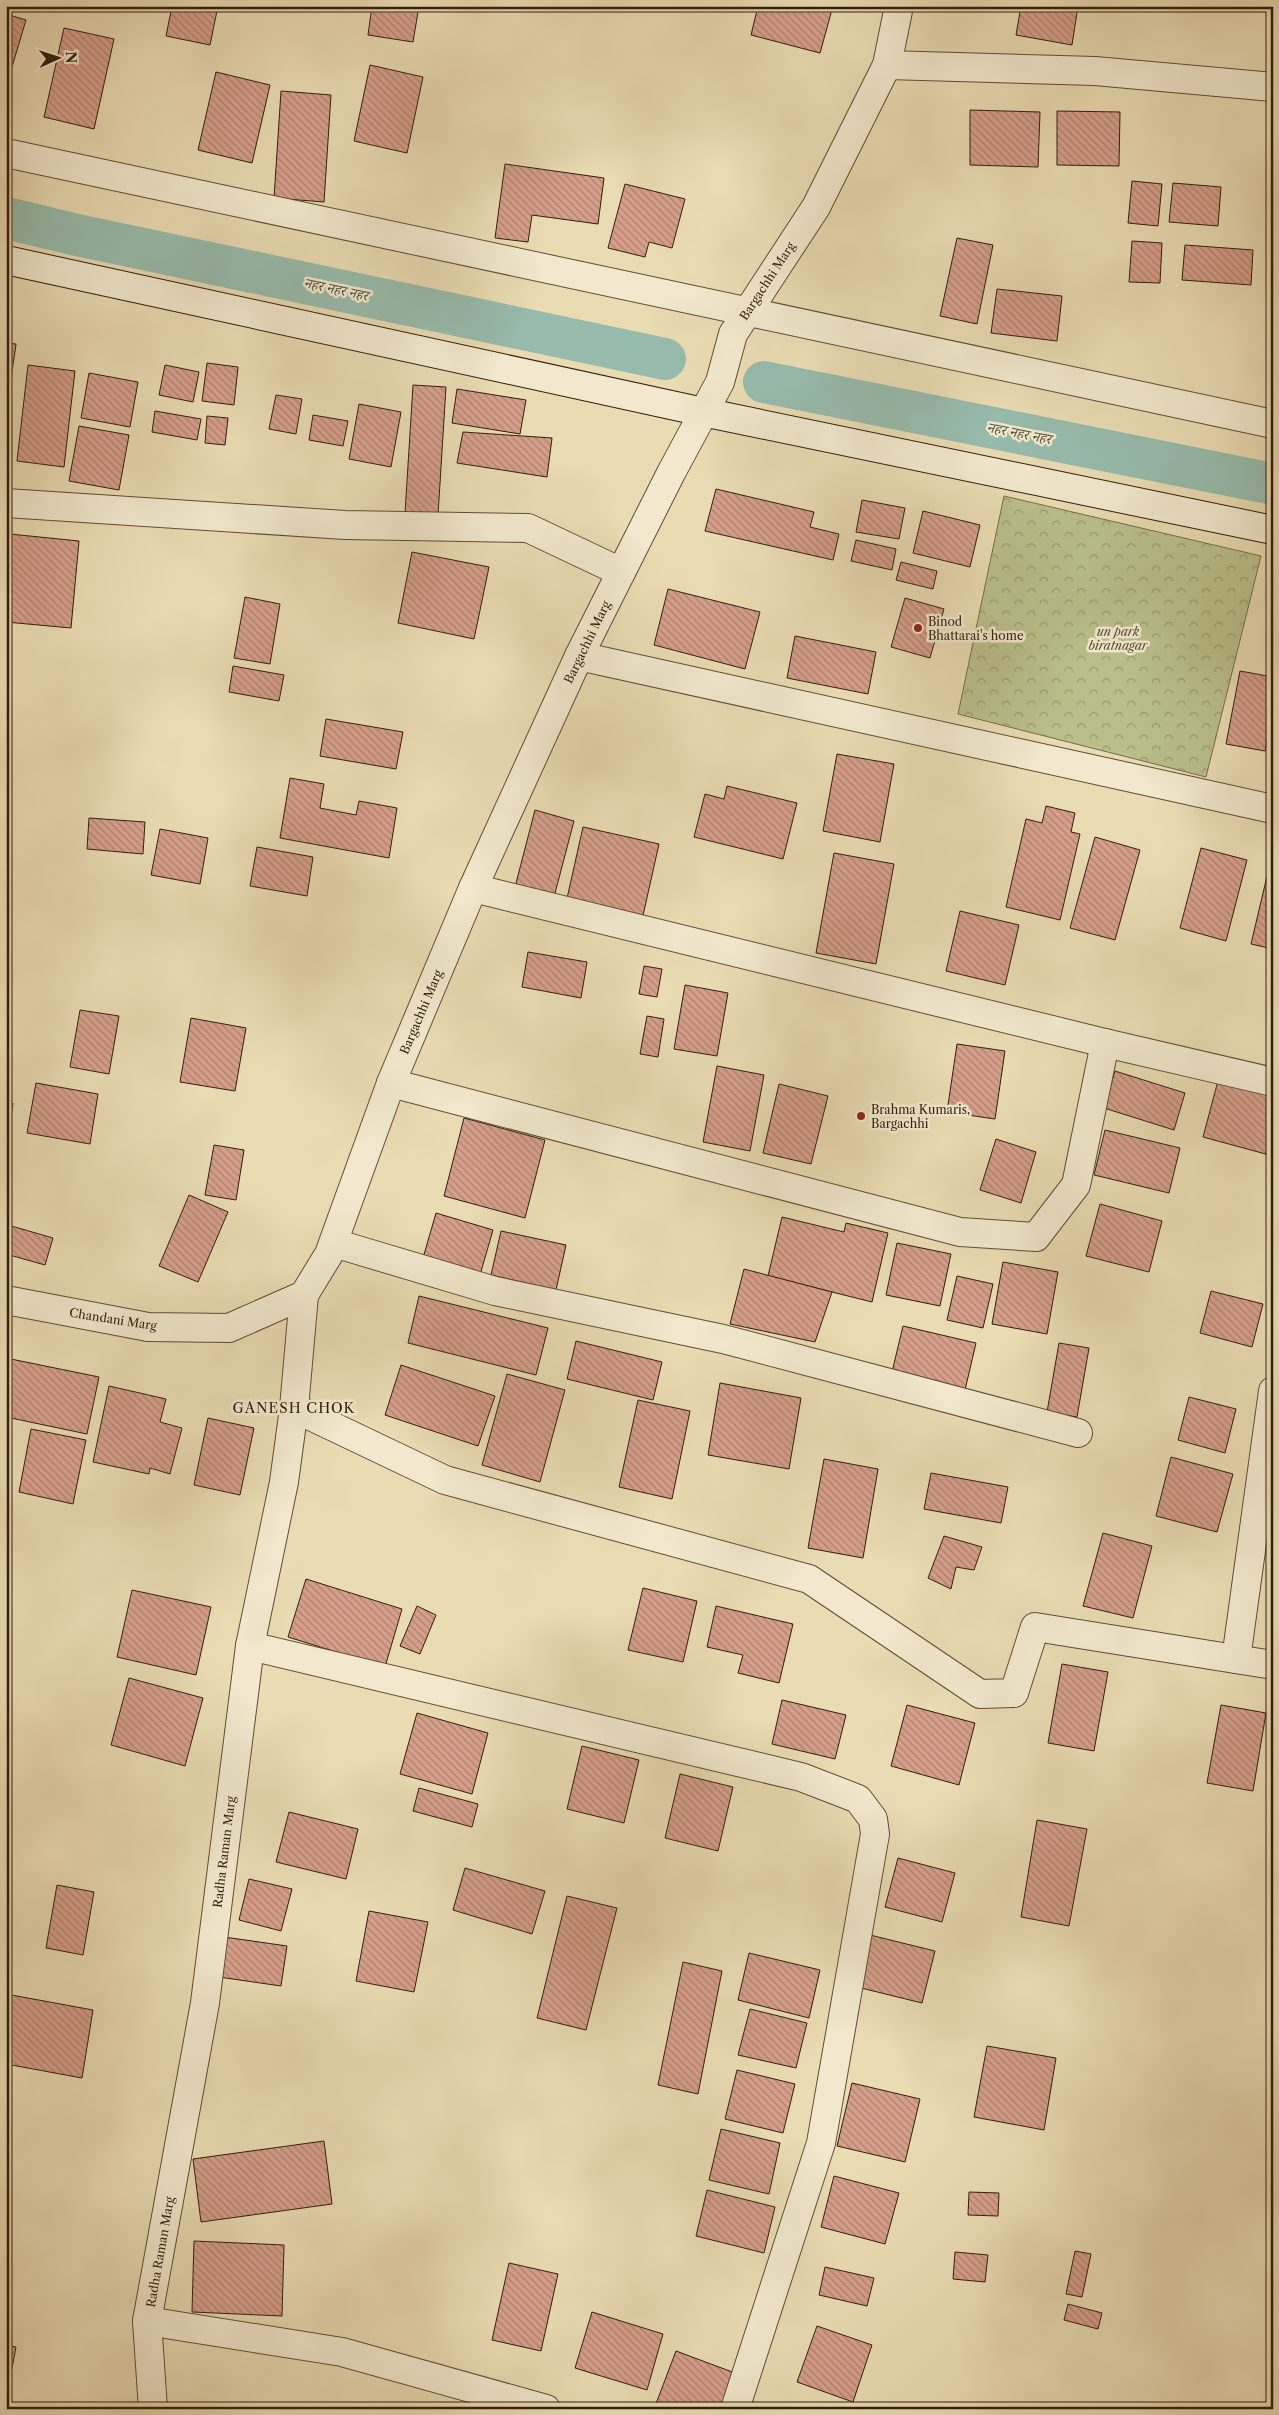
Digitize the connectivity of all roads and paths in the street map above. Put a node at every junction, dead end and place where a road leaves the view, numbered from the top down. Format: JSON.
{"nodes":[{"id":1,"x":899,"y":6,"type":"edge"},
{"id":2,"x":887,"y":65,"type":"junction"},
{"id":3,"x":1273,"y":87,"type":"edge"},
{"id":4,"x":6,"y":153,"type":"edge"},
{"id":5,"x":6,"y":260,"type":"edge"},
{"id":6,"x":748,"y":312,"type":"junction"},
{"id":7,"x":703,"y":412,"type":"junction"},
{"id":8,"x":1273,"y":424,"type":"edge"},
{"id":9,"x":6,"y":503,"type":"edge"},
{"id":10,"x":1273,"y":530,"type":"edge"},
{"id":11,"x":621,"y":572,"type":"junction"},
{"id":12,"x":580,"y":656,"type":"junction"},
{"id":13,"x":1273,"y":809,"type":"edge"},
{"id":14,"x":473,"y":888,"type":"junction"},
{"id":15,"x":1105,"y":1044,"type":"junction"},
{"id":16,"x":1273,"y":1082,"type":"edge"},
{"id":17,"x":391,"y":1083,"type":"junction"},
{"id":18,"x":334,"y":1243,"type":"junction"},
{"id":19,"x":304,"y":1295,"type":"junction"},
{"id":20,"x":6,"y":1300,"type":"edge"},
{"id":21,"x":1273,"y":1391,"type":"edge"},
{"id":22,"x":294,"y":1408,"type":"junction"},
{"id":23,"x":1078,"y":1433,"type":"dead end"},
{"id":24,"x":250,"y":1646,"type":"junction"},
{"id":25,"x":1236,"y":1659,"type":"junction"},
{"id":26,"x":1273,"y":1665,"type":"edge"},
{"id":27,"x":148,"y":2321,"type":"junction"},
{"id":28,"x":154,"y":2409,"type":"edge"},
{"id":29,"x":546,"y":2409,"type":"edge"},
{"id":30,"x":734,"y":2409,"type":"edge"}],
"edges":[{"from":1,"to":2,"type":"street","name":"Bargachhi Marg"},
{"from":2,"to":3,"type":"street"},
{"from":2,"to":6,"type":"street","name":"Bargachhi Marg"},
{"from":4,"to":6,"type":"street"},
{"from":5,"to":7,"type":"street"},
{"from":6,"to":7,"type":"street","name":"Bargachhi Marg"},
{"from":6,"to":8,"type":"street"},
{"from":7,"to":10,"type":"street"},
{"from":7,"to":11,"type":"street","name":"Bargachhi Marg"},
{"from":9,"to":11,"type":"street"},
{"from":11,"to":12,"type":"street","name":"Bargachhi Marg"},
{"from":12,"to":13,"type":"street"},
{"from":12,"to":14,"type":"street","name":"Bargachhi Marg"},
{"from":14,"to":15,"type":"street"},
{"from":14,"to":17,"type":"street","name":"Bargachhi Marg"},
{"from":15,"to":16,"type":"street"},
{"from":15,"to":17,"type":"street"},
{"from":17,"to":18,"type":"street","name":"Bargachhi Marg"},
{"from":18,"to":19,"type":"street","name":"Bargachhi Marg"},
{"from":18,"to":23,"type":"street"},
{"from":19,"to":20,"type":"street","name":"Chandani Marg"},
{"from":19,"to":22,"type":"street","name":"Radha Raman Marg"},
{"from":21,"to":25,"type":"street"},
{"from":22,"to":24,"type":"street","name":"Radha Raman Marg"},
{"from":22,"to":25,"type":"street"},
{"from":24,"to":27,"type":"street","name":"Radha Raman Marg"},
{"from":24,"to":30,"type":"street"},
{"from":25,"to":26,"type":"street"},
{"from":27,"to":28,"type":"street","name":"Radha Raman Marg"},
{"from":27,"to":29,"type":"street"}]}
